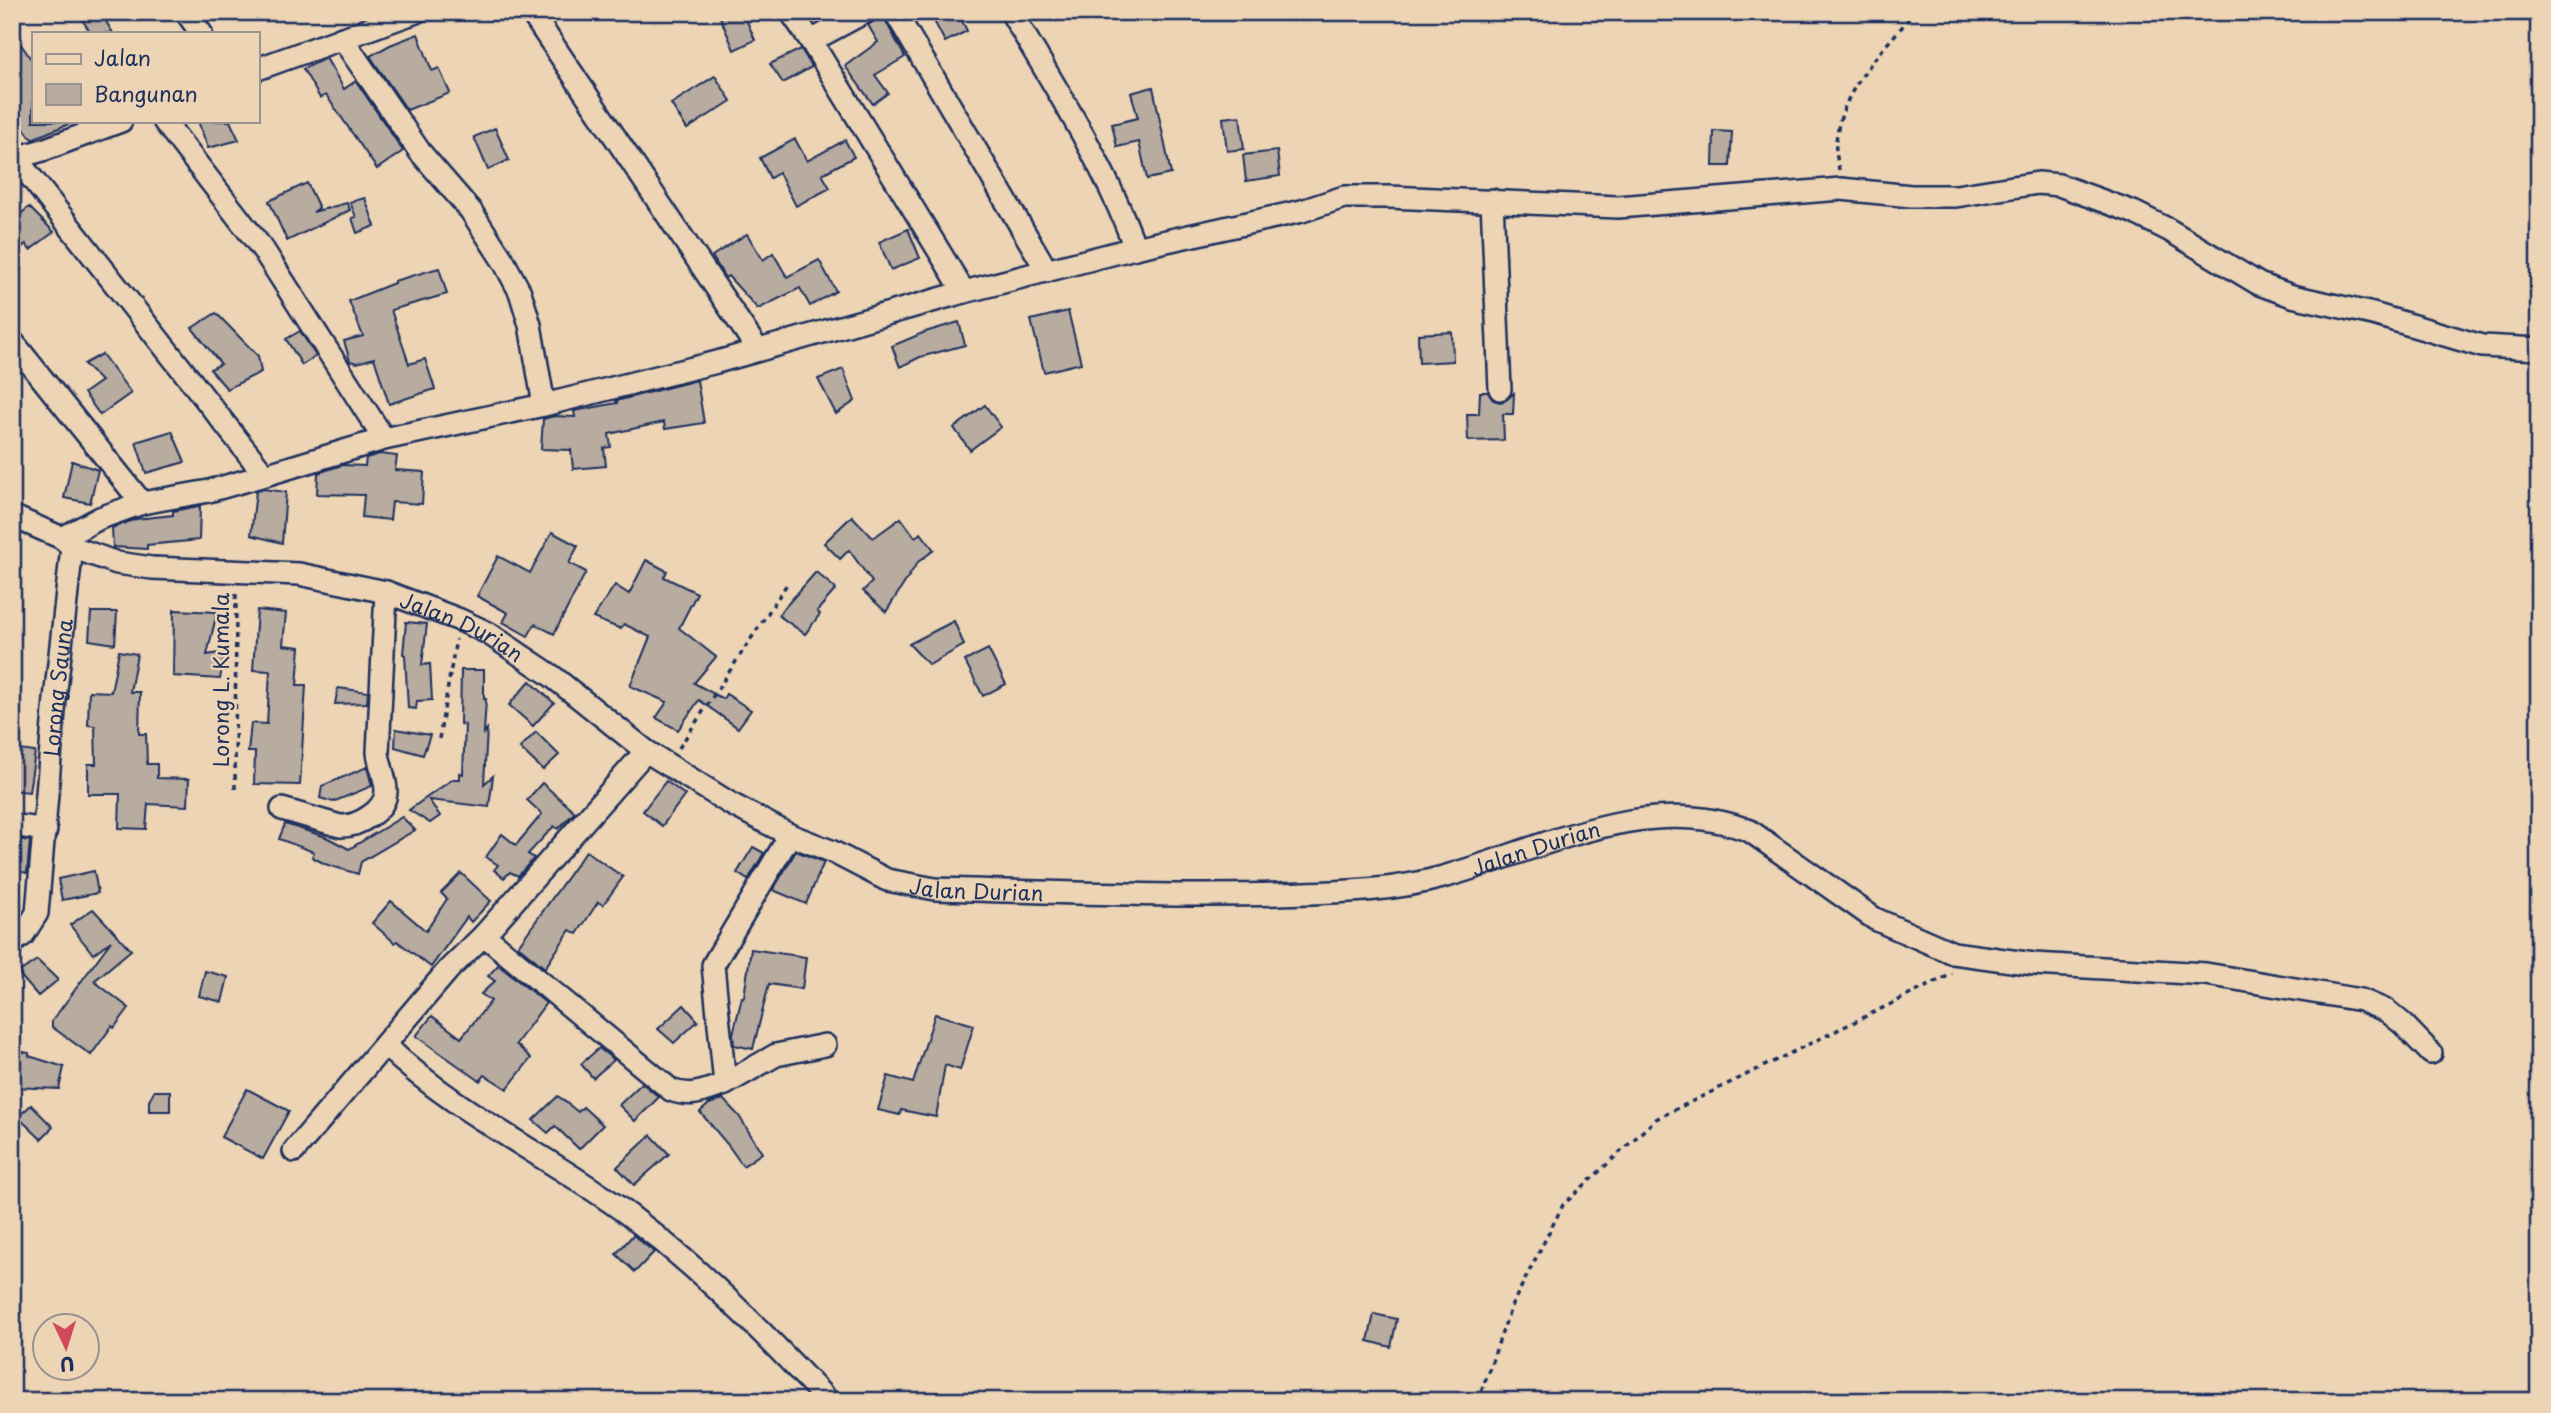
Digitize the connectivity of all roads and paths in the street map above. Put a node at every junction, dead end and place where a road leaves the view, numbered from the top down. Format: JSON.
{"nodes":[{"id":1,"x":186,"y":12,"type":"edge"},
{"id":2,"x":416,"y":12,"type":"edge"},
{"id":3,"x":531,"y":12,"type":"edge"},
{"id":4,"x":791,"y":12,"type":"edge"},
{"id":5,"x":865,"y":12,"type":"edge"},
{"id":6,"x":895,"y":12,"type":"edge"},
{"id":7,"x":1011,"y":12,"type":"edge"},
{"id":8,"x":1907,"y":12,"type":"edge"},
{"id":9,"x":200,"y":32,"type":"edge"},
{"id":10,"x":342,"y":38,"type":"junction"},
{"id":11,"x":811,"y":41,"type":"junction"},
{"id":12,"x":259,"y":68,"type":"edge"},
{"id":13,"x":118,"y":122,"type":"edge"},
{"id":14,"x":165,"y":122,"type":"edge"},
{"id":15,"x":13,"y":156,"type":"edge"},
{"id":16,"x":1841,"y":189,"type":"junction"},
{"id":17,"x":1492,"y":200,"type":"junction"},
{"id":18,"x":1135,"y":248,"type":"junction"},
{"id":19,"x":1047,"y":271,"type":"junction"},
{"id":20,"x":964,"y":292,"type":"junction"},
{"id":21,"x":12,"y":341,"type":"edge"},
{"id":22,"x":2539,"y":349,"type":"edge"},
{"id":23,"x":758,"y":350,"type":"junction"},
{"id":24,"x":1500,"y":389,"type":"dead end"},
{"id":25,"x":544,"y":405,"type":"junction"},
{"id":26,"x":384,"y":439,"type":"junction"},
{"id":27,"x":265,"y":475,"type":"junction"},
{"id":28,"x":142,"y":503,"type":"junction"},
{"id":29,"x":12,"y":516,"type":"edge"},
{"id":30,"x":67,"y":542,"type":"junction"},
{"id":31,"x":237,"y":571,"type":"junction"},
{"id":32,"x":787,"y":584,"type":"dead end"},
{"id":33,"x":386,"y":592,"type":"junction"},
{"id":34,"x":460,"y":620,"type":"junction"},
{"id":35,"x":439,"y":739,"type":"dead end"},
{"id":36,"x":646,"y":751,"type":"junction"},
{"id":37,"x":668,"y":765,"type":"junction"},
{"id":38,"x":235,"y":789,"type":"dead end"},
{"id":39,"x":282,"y":809,"type":"dead end"},
{"id":40,"x":12,"y":825,"type":"edge"},
{"id":41,"x":46,"y":830,"type":"junction"},
{"id":42,"x":789,"y":835,"type":"junction"},
{"id":43,"x":484,"y":935,"type":"junction"},
{"id":44,"x":12,"y":943,"type":"edge"},
{"id":45,"x":1986,"y":958,"type":"junction"},
{"id":46,"x":384,"y":1045,"type":"junction"},
{"id":47,"x":825,"y":1045,"type":"dead end"},
{"id":48,"x":2431,"y":1053,"type":"dead end"},
{"id":49,"x":725,"y":1084,"type":"junction"},
{"id":50,"x":294,"y":1151,"type":"dead end"},
{"id":51,"x":828,"y":1401,"type":"edge"},
{"id":52,"x":1478,"y":1401,"type":"edge"}],
"edges":[{"from":1,"to":9,"type":"street"},
{"from":2,"to":10,"type":"street"},
{"from":3,"to":23,"type":"street"},
{"from":4,"to":11,"type":"street"},
{"from":5,"to":11,"type":"street"},
{"from":6,"to":19,"type":"street"},
{"from":7,"to":18,"type":"street"},
{"from":8,"to":16,"type":"path"},
{"from":10,"to":12,"type":"street"},
{"from":10,"to":25,"type":"street"},
{"from":11,"to":20,"type":"street"},
{"from":13,"to":15,"type":"street"},
{"from":14,"to":26,"type":"street"},
{"from":15,"to":27,"type":"street"},
{"from":16,"to":17,"type":"street"},
{"from":16,"to":22,"type":"street"},
{"from":17,"to":18,"type":"street"},
{"from":17,"to":24,"type":"street"},
{"from":18,"to":19,"type":"street"},
{"from":19,"to":20,"type":"street"},
{"from":20,"to":23,"type":"street"},
{"from":21,"to":28,"type":"street"},
{"from":23,"to":25,"type":"street"},
{"from":25,"to":26,"type":"street"},
{"from":26,"to":27,"type":"street"},
{"from":27,"to":28,"type":"street"},
{"from":28,"to":30,"type":"street"},
{"from":29,"to":30,"type":"street","name":"Jalan Durian"},
{"from":30,"to":31,"type":"street","name":"Jalan Durian"},
{"from":30,"to":41,"type":"street","name":"Lorong Sauna"},
{"from":31,"to":33,"type":"street","name":"Jalan Durian"},
{"from":31,"to":38,"type":"path","name":"Lorong L. Kumala"},
{"from":32,"to":37,"type":"path"},
{"from":33,"to":34,"type":"street","name":"Jalan Durian"},
{"from":33,"to":39,"type":"street"},
{"from":34,"to":35,"type":"path"},
{"from":34,"to":36,"type":"street","name":"Jalan Durian"},
{"from":36,"to":37,"type":"street","name":"Jalan Durian"},
{"from":36,"to":43,"type":"street"},
{"from":37,"to":42,"type":"street","name":"Jalan Durian"},
{"from":40,"to":41,"type":"street"},
{"from":41,"to":44,"type":"street","name":"Lorong Sauna"},
{"from":42,"to":45,"type":"street","name":"Jalan Durian"},
{"from":42,"to":49,"type":"street"},
{"from":43,"to":46,"type":"street"},
{"from":43,"to":49,"type":"street"},
{"from":45,"to":48,"type":"street","name":"Jalan Durian"},
{"from":45,"to":52,"type":"path"},
{"from":46,"to":50,"type":"street"},
{"from":46,"to":51,"type":"street"},
{"from":47,"to":49,"type":"street"}]}
